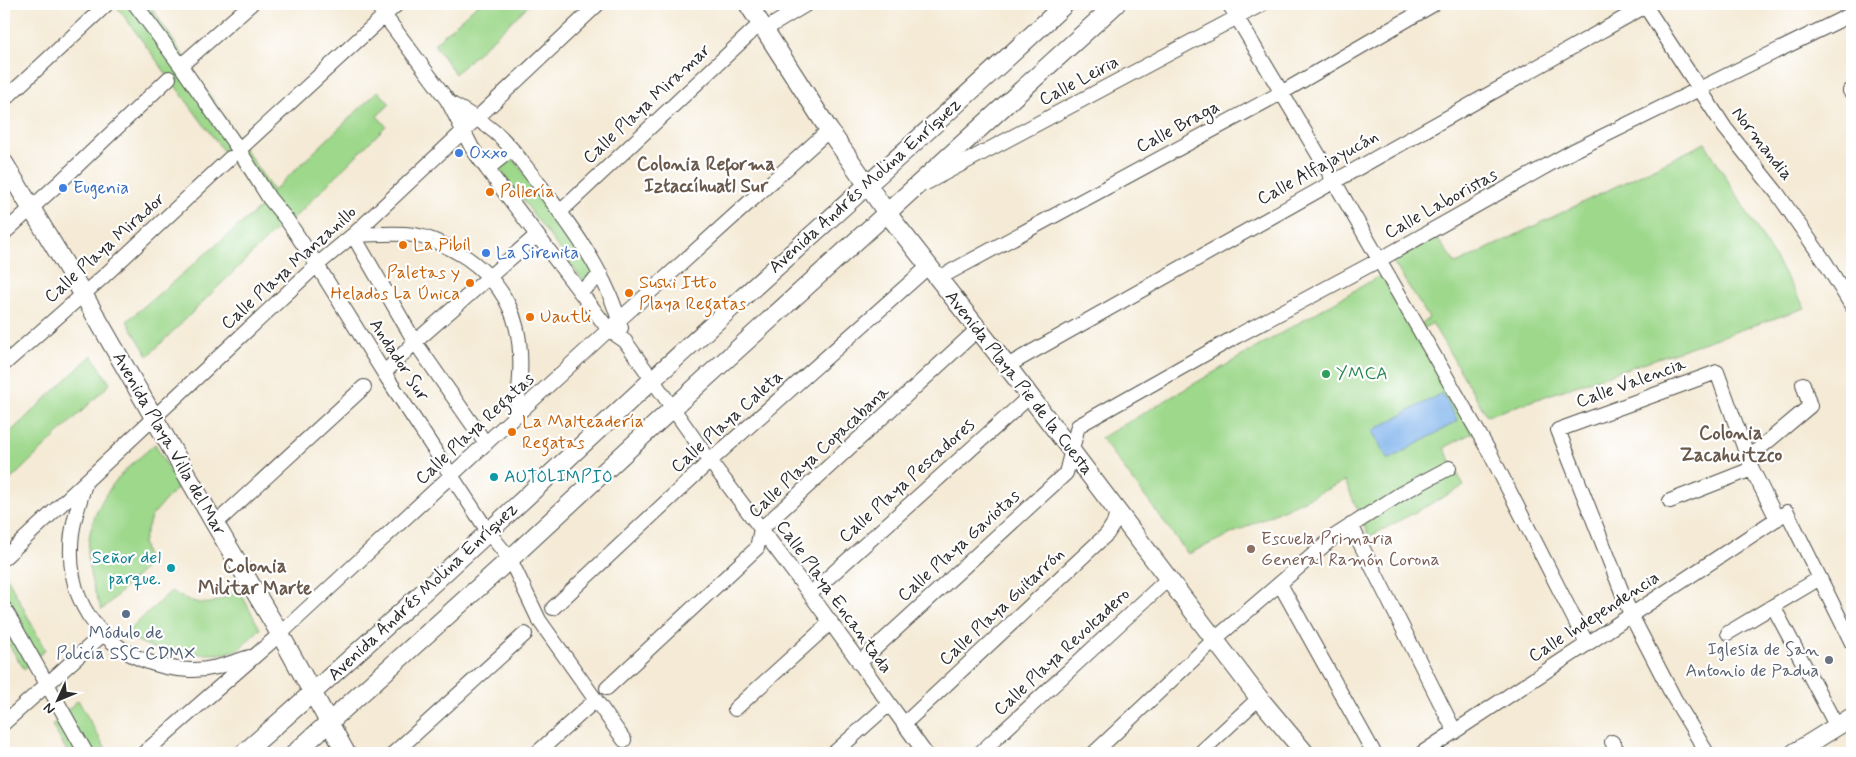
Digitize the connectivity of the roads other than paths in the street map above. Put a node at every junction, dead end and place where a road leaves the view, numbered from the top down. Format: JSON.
{"nodes":[{"id":1,"x":106,"y":4,"type":"edge"},
{"id":2,"x":135,"y":4,"type":"edge"},
{"id":3,"x":251,"y":4,"type":"edge"},
{"id":4,"x":397,"y":4,"type":"edge"},
{"id":5,"x":598,"y":4,"type":"edge"},
{"id":6,"x":748,"y":4,"type":"edge"},
{"id":7,"x":807,"y":4,"type":"edge"},
{"id":8,"x":1065,"y":4,"type":"edge"},
{"id":9,"x":1116,"y":4,"type":"edge"},
{"id":10,"x":1229,"y":4,"type":"edge"},
{"id":11,"x":1262,"y":4,"type":"edge"},
{"id":12,"x":1434,"y":4,"type":"edge"},
{"id":13,"x":1646,"y":4,"type":"edge"},
{"id":14,"x":381,"y":9,"type":"edge"},
{"id":15,"x":1852,"y":14,"type":"edge"},
{"id":16,"x":1237,"y":18,"type":"junction"},
{"id":17,"x":762,"y":27,"type":"junction"},
{"id":18,"x":186,"y":61,"type":"dead end"},
{"id":19,"x":169,"y":78,"type":"dead end"},
{"id":20,"x":1699,"y":90,"type":"junction"},
{"id":21,"x":1281,"y":93,"type":"junction"},
{"id":22,"x":4,"y":100,"type":"edge"},
{"id":23,"x":448,"y":101,"type":"junction"},
{"id":24,"x":476,"y":118,"type":"junction"},
{"id":25,"x":829,"y":130,"type":"junction"},
{"id":26,"x":463,"y":132,"type":"junction"},
{"id":27,"x":243,"y":146,"type":"dead end"},
{"id":28,"x":512,"y":149,"type":"junction"},
{"id":29,"x":230,"y":158,"type":"dead end"},
{"id":30,"x":4,"y":163,"type":"edge"},
{"id":31,"x":487,"y":169,"type":"junction"},
{"id":32,"x":1334,"y":181,"type":"junction"},
{"id":33,"x":866,"y":185,"type":"junction"},
{"id":34,"x":912,"y":190,"type":"junction"},
{"id":35,"x":32,"y":208,"type":"junction"},
{"id":36,"x":560,"y":212,"type":"junction"},
{"id":37,"x":887,"y":213,"type":"junction"},
{"id":38,"x":4,"y":233,"type":"edge"},
{"id":39,"x":353,"y":235,"type":"junction"},
{"id":40,"x":537,"y":235,"type":"junction"},
{"id":41,"x":1379,"y":260,"type":"junction"},
{"id":42,"x":317,"y":265,"type":"junction"},
{"id":43,"x":934,"y":272,"type":"junction"},
{"id":44,"x":602,"y":275,"type":"junction"},
{"id":45,"x":490,"y":277,"type":"junction"},
{"id":46,"x":580,"y":292,"type":"junction"},
{"id":47,"x":84,"y":294,"type":"junction"},
{"id":48,"x":1852,"y":306,"type":"edge"},
{"id":49,"x":619,"y":320,"type":"junction"},
{"id":50,"x":609,"y":330,"type":"junction"},
{"id":51,"x":977,"y":330,"type":"junction"},
{"id":52,"x":625,"y":341,"type":"junction"},
{"id":53,"x":415,"y":342,"type":"junction"},
{"id":54,"x":4,"y":364,"type":"edge"},
{"id":55,"x":1007,"y":366,"type":"junction"},
{"id":56,"x":384,"y":373,"type":"junction"},
{"id":57,"x":653,"y":379,"type":"junction"},
{"id":58,"x":1803,"y":384,"type":"dead end"},
{"id":59,"x":364,"y":387,"type":"dead end"},
{"id":60,"x":1030,"y":396,"type":"junction"},
{"id":61,"x":673,"y":408,"type":"junction"},
{"id":62,"x":516,"y":415,"type":"junction"},
{"id":63,"x":154,"y":418,"type":"junction"},
{"id":64,"x":486,"y":444,"type":"junction"},
{"id":65,"x":1072,"y":451,"type":"junction"},
{"id":66,"x":710,"y":461,"type":"junction"},
{"id":67,"x":1750,"y":463,"type":"junction"},
{"id":68,"x":1449,"y":468,"type":"dead end"},
{"id":69,"x":452,"y":476,"type":"junction"},
{"id":70,"x":85,"y":484,"type":"junction"},
{"id":71,"x":1670,"y":501,"type":"dead end"},
{"id":72,"x":1117,"y":511,"type":"junction"},
{"id":73,"x":1782,"y":516,"type":"junction"},
{"id":74,"x":215,"y":524,"type":"junction"},
{"id":75,"x":1351,"y":525,"type":"junction"},
{"id":76,"x":761,"y":529,"type":"junction"},
{"id":77,"x":489,"y":533,"type":"junction"},
{"id":78,"x":4,"y":558,"type":"edge"},
{"id":79,"x":510,"y":559,"type":"junction"},
{"id":80,"x":1169,"y":578,"type":"junction"},
{"id":81,"x":1820,"y":578,"type":"junction"},
{"id":82,"x":1280,"y":584,"type":"junction"},
{"id":83,"x":810,"y":594,"type":"junction"},
{"id":84,"x":1773,"y":606,"type":"junction"},
{"id":85,"x":4,"y":608,"type":"edge"},
{"id":86,"x":553,"y":608,"type":"dead end"},
{"id":87,"x":1631,"y":616,"type":"junction"},
{"id":88,"x":831,"y":622,"type":"junction"},
{"id":89,"x":102,"y":634,"type":"junction"},
{"id":90,"x":280,"y":634,"type":"junction"},
{"id":91,"x":525,"y":634,"type":"dead end"},
{"id":92,"x":1728,"y":634,"type":"dead end"},
{"id":93,"x":1215,"y":639,"type":"junction"},
{"id":94,"x":1851,"y":639,"type":"edge"},
{"id":95,"x":1587,"y":644,"type":"junction"},
{"id":96,"x":255,"y":655,"type":"junction"},
{"id":97,"x":859,"y":662,"type":"junction"},
{"id":98,"x":46,"y":684,"type":"junction"},
{"id":99,"x":607,"y":688,"type":"dead end"},
{"id":100,"x":312,"y":694,"type":"junction"},
{"id":101,"x":1259,"y":698,"type":"junction"},
{"id":102,"x":888,"y":704,"type":"junction"},
{"id":103,"x":589,"y":706,"type":"dead end"},
{"id":104,"x":735,"y":709,"type":"dead end"},
{"id":105,"x":1852,"y":717,"type":"edge"},
{"id":106,"x":4,"y":723,"type":"edge"},
{"id":107,"x":328,"y":723,"type":"junction"},
{"id":108,"x":904,"y":724,"type":"junction"},
{"id":109,"x":1837,"y":727,"type":"junction"},
{"id":110,"x":1454,"y":732,"type":"junction"},
{"id":111,"x":624,"y":740,"type":"dead end"},
{"id":112,"x":86,"y":753,"type":"edge"},
{"id":113,"x":144,"y":753,"type":"edge"},
{"id":114,"x":244,"y":753,"type":"edge"},
{"id":115,"x":295,"y":753,"type":"edge"},
{"id":116,"x":346,"y":753,"type":"edge"},
{"id":117,"x":394,"y":753,"type":"edge"},
{"id":118,"x":537,"y":753,"type":"edge"},
{"id":119,"x":834,"y":753,"type":"edge"},
{"id":120,"x":925,"y":753,"type":"edge"},
{"id":121,"x":980,"y":753,"type":"edge"},
{"id":122,"x":1094,"y":753,"type":"edge"},
{"id":123,"x":1200,"y":753,"type":"edge"},
{"id":124,"x":1305,"y":753,"type":"edge"},
{"id":125,"x":1374,"y":753,"type":"edge"},
{"id":126,"x":1422,"y":753,"type":"edge"},
{"id":127,"x":1707,"y":753,"type":"edge"},
{"id":128,"x":1794,"y":753,"type":"edge"}],
"edges":[{"from":1,"to":22,"type":"street"},
{"from":2,"to":42,"type":"street","name":"Andador Sur"},
{"from":3,"to":18,"type":"street"},
{"from":4,"to":14,"type":"street"},
{"from":5,"to":24,"type":"street","name":"Calle Playa Manzanillo"},
{"from":6,"to":17,"type":"main road","name":"Avenida Playa Pie de la Cuesta"},
{"from":7,"to":17,"type":"street","name":"Calle Playa Miramar"},
{"from":8,"to":33,"type":"main road","name":"Avenida Andrés Molina Enríquez"},
{"from":9,"to":34,"type":"main road","name":"Avenida Andrés Molina Enríquez"},
{"from":10,"to":16,"type":"street"},
{"from":11,"to":16,"type":"street","name":"Calle Leiria"},
{"from":12,"to":21,"type":"street","name":"Calle Braga"},
{"from":13,"to":20,"type":"street","name":"Normandia"},
{"from":13,"to":32,"type":"street","name":"Calle Alfajayucán"},
{"from":14,"to":23,"type":"street","name":"Calle Playa Encantada"},
{"from":14,"to":27,"type":"street"},
{"from":15,"to":20,"type":"street","name":"Calle Laboristas"},
{"from":16,"to":21,"type":"street"},
{"from":16,"to":34,"type":"street","name":"Calle Leiria"},
{"from":17,"to":25,"type":"main road","name":"Avenida Playa Pie de la Cuesta"},
{"from":17,"to":36,"type":"street","name":"Calle Playa Miramar"},
{"from":19,"to":35,"type":"street"},
{"from":20,"to":41,"type":"street","name":"Calle Laboristas"},
{"from":20,"to":48,"type":"street","name":"Normandia"},
{"from":21,"to":32,"type":"street"},
{"from":21,"to":43,"type":"street","name":"Calle Braga"},
{"from":23,"to":24,"type":"street","name":"Calle Playa Encantada"},
{"from":23,"to":26,"type":"street","name":"Calle Playa Encantada"},
{"from":24,"to":26,"type":"street","name":"Calle Playa Manzanillo"},
{"from":24,"to":28,"type":"street","name":"Calle Playa Encantada"},
{"from":25,"to":33,"type":"main road","name":"Avenida Playa Pie de la Cuesta"},
{"from":25,"to":49,"type":"street","name":"Calle Playa Regatas"},
{"from":26,"to":31,"type":"street","name":"Calle Playa Encantada"},
{"from":26,"to":39,"type":"street","name":"Calle Playa Manzanillo"},
{"from":28,"to":31,"type":"street"},
{"from":28,"to":36,"type":"street","name":"Calle Playa Encantada"},
{"from":29,"to":47,"type":"street","name":"Calle Playa Mirador"},
{"from":30,"to":35,"type":"main road","name":"Avenida Playa Villa del Mar"},
{"from":31,"to":40,"type":"street","name":"Calle Playa Encantada"},
{"from":32,"to":41,"type":"street"},
{"from":32,"to":55,"type":"street","name":"Calle Alfajayucán"},
{"from":33,"to":37,"type":"main road","name":"Avenida Playa Pie de la Cuesta"},
{"from":33,"to":57,"type":"main road","name":"Avenida Andrés Molina Enríquez"},
{"from":34,"to":37,"type":"main road","name":"Avenida Andrés Molina Enríquez"},
{"from":35,"to":38,"type":"street"},
{"from":35,"to":47,"type":"main road","name":"Avenida Playa Villa del Mar"},
{"from":36,"to":44,"type":"street","name":"Calle Playa Encantada"},
{"from":37,"to":43,"type":"main road","name":"Avenida Playa Pie de la Cuesta"},
{"from":37,"to":61,"type":"main road","name":"Avenida Andrés Molina Enríquez"},
{"from":39,"to":42,"type":"street","name":"Calle Playa Manzanillo"},
{"from":39,"to":45,"type":"street"},
{"from":39,"to":53,"type":"street"},
{"from":40,"to":45,"type":"street"},
{"from":40,"to":46,"type":"street","name":"Calle Playa Encantada"},
{"from":41,"to":65,"type":"street","name":"Calle Laboristas"},
{"from":41,"to":95,"type":"street"},
{"from":42,"to":56,"type":"street","name":"Andador Sur"},
{"from":42,"to":63,"type":"street","name":"Calle Playa Manzanillo"},
{"from":43,"to":51,"type":"main road","name":"Avenida Playa Pie de la Cuesta"},
{"from":43,"to":66,"type":"street","name":"Calle Playa Caleta"},
{"from":44,"to":46,"type":"street"},
{"from":44,"to":49,"type":"street","name":"Calle Playa Encantada"},
{"from":45,"to":53,"type":"street"},
{"from":45,"to":62,"type":"street"},
{"from":46,"to":50,"type":"street","name":"Calle Playa Encantada"},
{"from":47,"to":54,"type":"street","name":"Calle Playa Mirador"},
{"from":47,"to":63,"type":"main road","name":"Avenida Playa Villa del Mar"},
{"from":49,"to":50,"type":"street","name":"Calle Playa Regatas"},
{"from":49,"to":52,"type":"street","name":"Calle Playa Encantada"},
{"from":50,"to":52,"type":"street","name":"Calle Playa Encantada"},
{"from":50,"to":62,"type":"street","name":"Calle Playa Regatas"},
{"from":51,"to":55,"type":"main road","name":"Avenida Playa Pie de la Cuesta"},
{"from":51,"to":76,"type":"street","name":"Calle Playa Copacabana"},
{"from":52,"to":57,"type":"street","name":"Calle Playa Encantada"},
{"from":53,"to":56,"type":"street"},
{"from":53,"to":64,"type":"street"},
{"from":55,"to":60,"type":"main road","name":"Avenida Playa Pie de la Cuesta"},
{"from":56,"to":69,"type":"street","name":"Andador Sur"},
{"from":57,"to":61,"type":"street","name":"Calle Playa Encantada"},
{"from":57,"to":77,"type":"main road","name":"Avenida Andrés Molina Enríquez"},
{"from":58,"to":67,"type":"street"},
{"from":59,"to":74,"type":"street"},
{"from":60,"to":65,"type":"main road","name":"Avenida Playa Pie de la Cuesta"},
{"from":60,"to":83,"type":"street","name":"Calle Playa Pescadores"},
{"from":61,"to":66,"type":"street","name":"Calle Playa Encantada"},
{"from":61,"to":79,"type":"main road","name":"Avenida Andrés Molina Enríquez"},
{"from":62,"to":64,"type":"street","name":"Calle Playa Regatas"},
{"from":63,"to":70,"type":"street","name":"Calle Playa Manzanillo"},
{"from":63,"to":74,"type":"main road","name":"Avenida Playa Villa del Mar"},
{"from":64,"to":69,"type":"street","name":"Calle Playa Regatas"},
{"from":65,"to":72,"type":"main road","name":"Avenida Playa Pie de la Cuesta"},
{"from":65,"to":97,"type":"street","name":"Calle Playa Gaviotas"},
{"from":66,"to":76,"type":"street","name":"Calle Playa Encantada"},
{"from":66,"to":86,"type":"street","name":"Calle Playa Caleta"},
{"from":67,"to":71,"type":"street"},
{"from":67,"to":73,"type":"street"},
{"from":67,"to":87,"type":"street","name":"Calle Valencia"},
{"from":68,"to":75,"type":"street"},
{"from":69,"to":77,"type":"street","name":"Andador Sur"},
{"from":69,"to":90,"type":"street","name":"Calle Playa Regatas"},
{"from":70,"to":78,"type":"street","name":"Calle Playa Manzanillo"},
{"from":70,"to":89,"type":"street"},
{"from":72,"to":80,"type":"main road","name":"Avenida Playa Pie de la Cuesta"},
{"from":72,"to":108,"type":"street","name":"Calle Playa Guitarrón"},
{"from":73,"to":81,"type":"street"},
{"from":73,"to":87,"type":"street","name":"Calle Independencia"},
{"from":74,"to":90,"type":"main road","name":"Avenida Playa Villa del Mar"},
{"from":75,"to":82,"type":"street"},
{"from":75,"to":110,"type":"street"},
{"from":76,"to":83,"type":"street","name":"Calle Playa Encantada"},
{"from":76,"to":99,"type":"street","name":"Calle Playa Copacabana"},
{"from":77,"to":79,"type":"street","name":"Andador Sur"},
{"from":77,"to":100,"type":"main road","name":"Avenida Andrés Molina Enríquez"},
{"from":79,"to":107,"type":"main road","name":"Avenida Andrés Molina Enríquez"},
{"from":79,"to":111,"type":"street","name":"Andador Sur"},
{"from":80,"to":93,"type":"main road","name":"Avenida Playa Pie de la Cuesta"},
{"from":80,"to":121,"type":"street","name":"Calle Playa Revolcadero"},
{"from":81,"to":84,"type":"street"},
{"from":81,"to":94,"type":"street"},
{"from":82,"to":93,"type":"street"},
{"from":82,"to":125,"type":"street"},
{"from":83,"to":88,"type":"street","name":"Calle Playa Encantada"},
{"from":84,"to":92,"type":"street"},
{"from":84,"to":109,"type":"street"},
{"from":85,"to":98,"type":"street"},
{"from":87,"to":95,"type":"street","name":"Calle Independencia"},
{"from":87,"to":127,"type":"street"},
{"from":88,"to":97,"type":"street","name":"Calle Playa Encantada"},
{"from":88,"to":104,"type":"street"},
{"from":89,"to":96,"type":"street"},
{"from":89,"to":98,"type":"street"},
{"from":90,"to":96,"type":"street","name":"Calle Playa Regatas"},
{"from":90,"to":100,"type":"main road","name":"Avenida Playa Villa del Mar"},
{"from":91,"to":117,"type":"street"},
{"from":93,"to":101,"type":"main road","name":"Avenida Playa Pie de la Cuesta"},
{"from":93,"to":122,"type":"street"},
{"from":95,"to":110,"type":"street","name":"Calle Independencia"},
{"from":96,"to":113,"type":"street","name":"Calle Playa Regatas"},
{"from":97,"to":102,"type":"street","name":"Calle Playa Encantada"},
{"from":98,"to":106,"type":"street"},
{"from":98,"to":112,"type":"street"},
{"from":100,"to":107,"type":"main road","name":"Avenida Playa Villa del Mar"},
{"from":100,"to":114,"type":"main road","name":"Avenida Andrés Molina Enríquez"},
{"from":101,"to":123,"type":"street"},
{"from":101,"to":124,"type":"main road","name":"Avenida Playa Pie de la Cuesta"},
{"from":102,"to":108,"type":"street","name":"Calle Playa Encantada"},
{"from":102,"to":119,"type":"street"},
{"from":103,"to":118,"type":"street"},
{"from":105,"to":109,"type":"main road"},
{"from":107,"to":115,"type":"main road","name":"Avenida Andrés Molina Enríquez"},
{"from":107,"to":116,"type":"main road","name":"Avenida Playa Villa del Mar"},
{"from":108,"to":120,"type":"street","name":"Calle Playa Encantada"},
{"from":109,"to":128,"type":"main road"},
{"from":110,"to":126,"type":"street","name":"Calle Independencia"}]}
